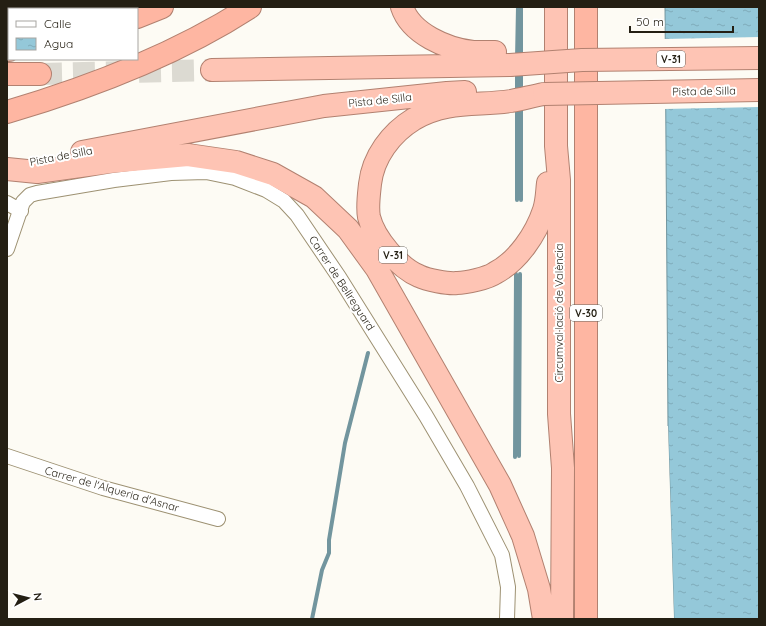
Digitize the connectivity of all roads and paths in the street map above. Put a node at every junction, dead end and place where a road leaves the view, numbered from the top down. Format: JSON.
{"nodes":[{"id":1,"x":162,"y":7,"type":"edge"},
{"id":2,"x":250,"y":7,"type":"edge"},
{"id":3,"x":402,"y":7,"type":"edge"},
{"id":4,"x":586,"y":7,"type":"edge"},
{"id":5,"x":555,"y":9,"type":"edge"},
{"id":6,"x":138,"y":17,"type":"edge"},
{"id":7,"x":759,"y":58,"type":"edge"},
{"id":8,"x":510,"y":59,"type":"junction"},
{"id":9,"x":212,"y":70,"type":"tunnel mouth"},
{"id":10,"x":7,"y":74,"type":"edge"},
{"id":11,"x":40,"y":74,"type":"tunnel mouth"},
{"id":12,"x":759,"y":90,"type":"edge"},
{"id":13,"x":511,"y":96,"type":"junction"},
{"id":14,"x":7,"y":112,"type":"edge"},
{"id":15,"x":556,"y":146,"type":"junction"},
{"id":16,"x":7,"y":168,"type":"edge"},
{"id":17,"x":7,"y":203,"type":"edge"},
{"id":18,"x":21,"y":210,"type":"junction"},
{"id":19,"x":7,"y":249,"type":"edge"},
{"id":20,"x":7,"y":456,"type":"edge"},
{"id":21,"x":218,"y":519,"type":"dead end"},
{"id":22,"x":508,"y":619,"type":"edge"},
{"id":23,"x":544,"y":619,"type":"edge"},
{"id":24,"x":562,"y":619,"type":"edge"},
{"id":25,"x":586,"y":619,"type":"edge"}],
"edges":[{"from":1,"to":6,"type":"highway"},
{"from":2,"to":14,"type":"highway"},
{"from":3,"to":8,"type":"highway"},
{"from":4,"to":25,"type":"highway","number":"V-30"},
{"from":5,"to":15,"type":"highway","name":"Circumval·lació de València","number":"V-30"},
{"from":7,"to":8,"type":"highway","number":"V-31","bridge":true},
{"from":8,"to":9,"type":"highway"},
{"from":10,"to":11,"type":"highway"},
{"from":12,"to":13,"type":"highway","name":"Pista de Silla","number":"V-31","bridge":true},
{"from":13,"to":15,"type":"highway","number":"V-31"},
{"from":13,"to":16,"type":"highway","name":"Pista de Silla","number":"V-31"},
{"from":15,"to":24,"type":"highway","name":"Circumval·lació de València","number":"V-30"},
{"from":16,"to":23,"type":"highway"},
{"from":17,"to":18,"type":"street"},
{"from":18,"to":19,"type":"street"},
{"from":18,"to":22,"type":"street","name":"Carrer de Bellreguard"},
{"from":20,"to":21,"type":"street","name":"Carrer de l'Alqueria d'Asnar"}]}
